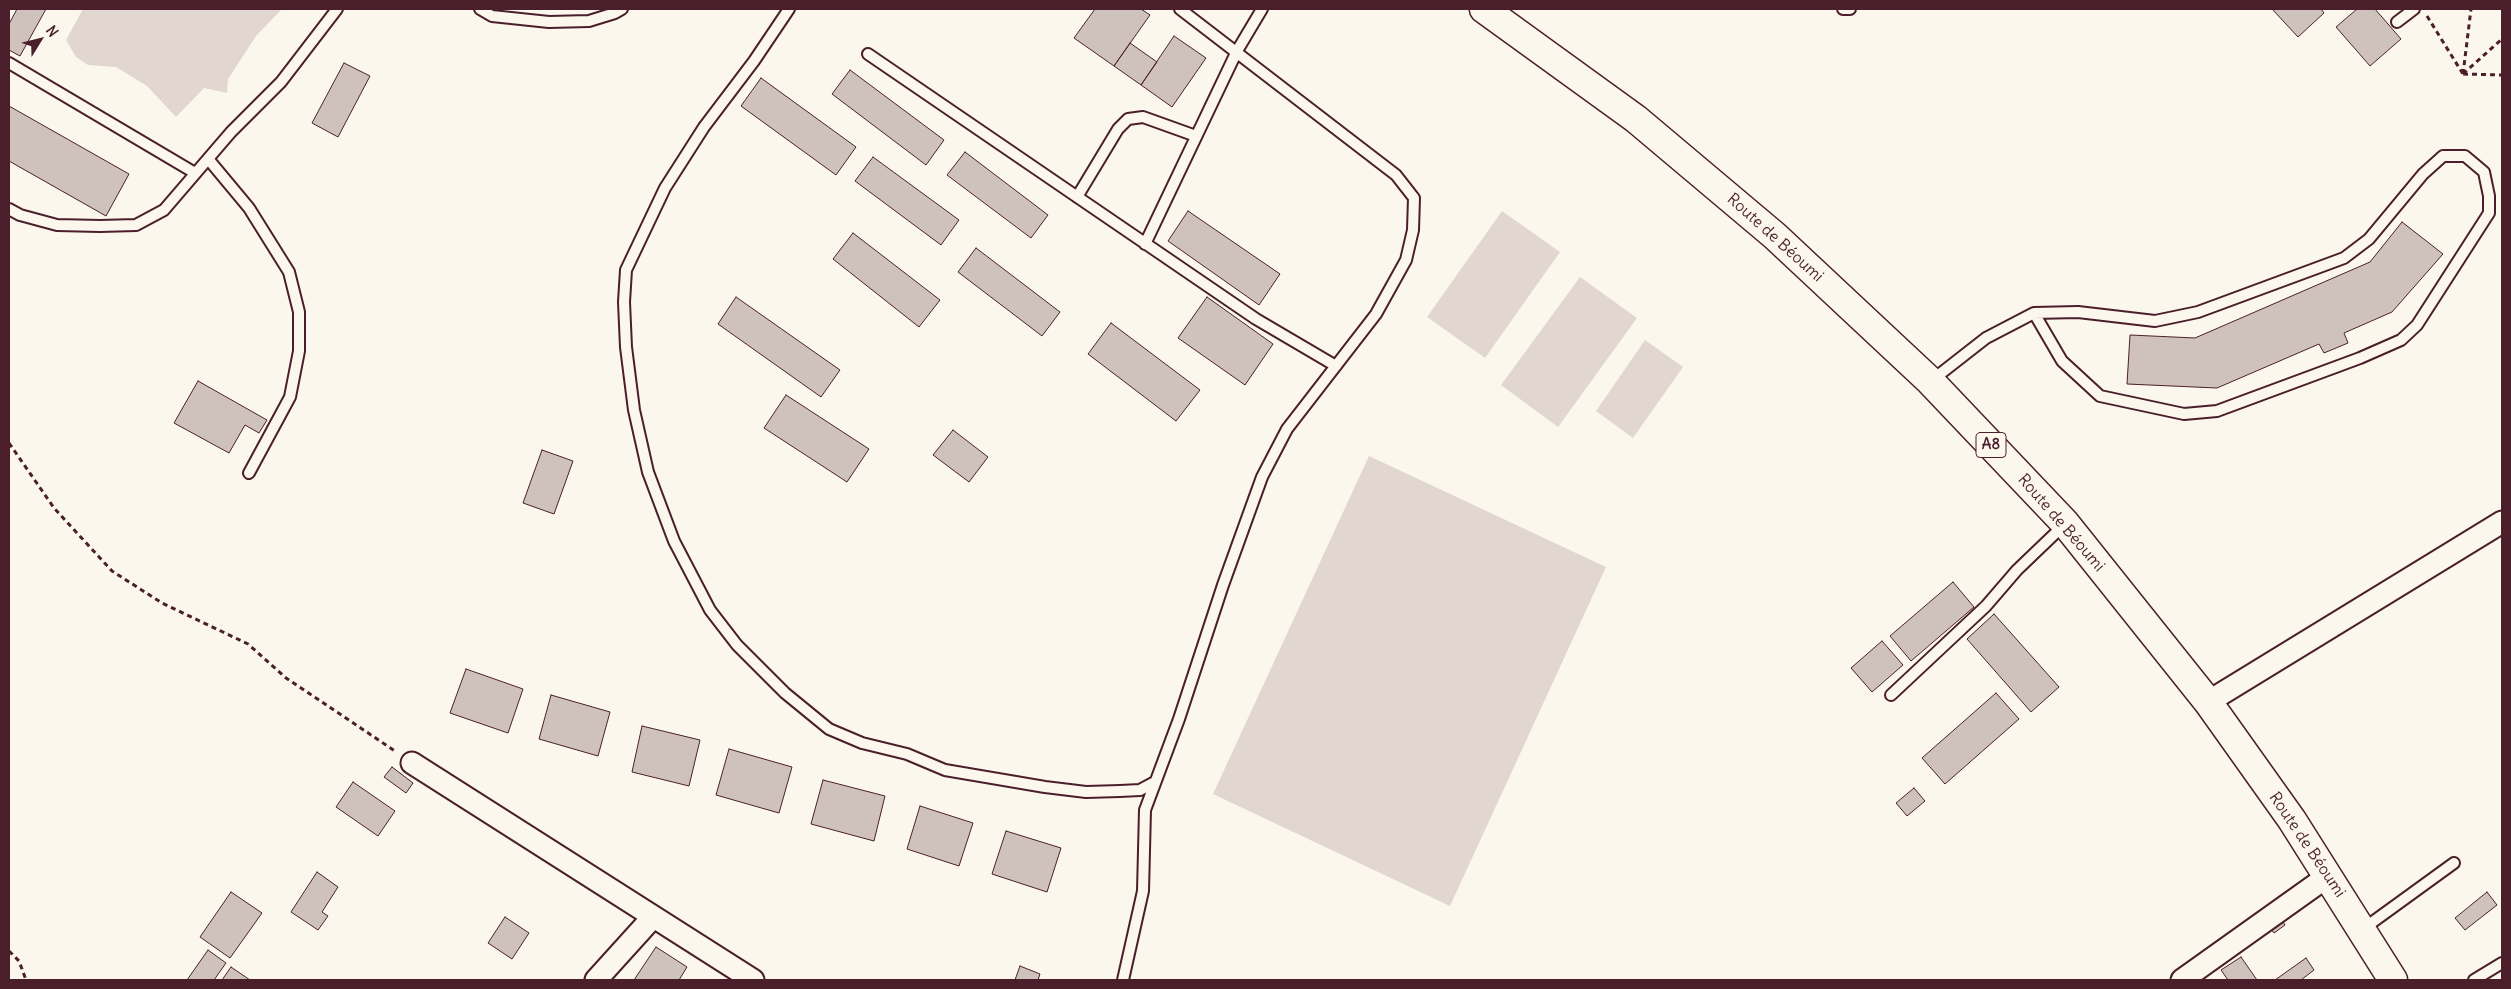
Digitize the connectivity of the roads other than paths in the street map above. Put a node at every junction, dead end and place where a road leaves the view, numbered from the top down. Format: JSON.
{"nodes":[{"id":1,"x":337,"y":9,"type":"edge"},
{"id":2,"x":480,"y":9,"type":"edge"},
{"id":3,"x":622,"y":9,"type":"edge"},
{"id":4,"x":789,"y":9,"type":"edge"},
{"id":5,"x":1180,"y":9,"type":"edge"},
{"id":6,"x":1262,"y":9,"type":"edge"},
{"id":7,"x":1484,"y":9,"type":"edge"},
{"id":8,"x":1843,"y":9,"type":"edge"},
{"id":9,"x":1850,"y":9,"type":"edge"},
{"id":10,"x":2414,"y":9,"type":"edge"},
{"id":11,"x":2397,"y":22,"type":"dead end"},
{"id":12,"x":1237,"y":51,"type":"junction"},
{"id":13,"x":868,"y":54,"type":"dead end"},
{"id":14,"x":9,"y":63,"type":"edge"},
{"id":15,"x":1196,"y":136,"type":"junction"},
{"id":16,"x":209,"y":160,"type":"junction"},
{"id":17,"x":195,"y":174,"type":"junction"},
{"id":18,"x":1077,"y":197,"type":"junction"},
{"id":19,"x":9,"y":209,"type":"edge"},
{"id":20,"x":1145,"y":244,"type":"junction"},
{"id":21,"x":2034,"y":313,"type":"junction"},
{"id":22,"x":1336,"y":366,"type":"junction"},
{"id":23,"x":1930,"y":382,"type":"junction"},
{"id":24,"x":249,"y":473,"type":"dead end"},
{"id":25,"x":2502,"y":522,"type":"edge"},
{"id":26,"x":2065,"y":523,"type":"junction"},
{"id":27,"x":1891,"y":694,"type":"dead end"},
{"id":28,"x":2208,"y":702,"type":"junction"},
{"id":29,"x":412,"y":763,"type":"road end"},
{"id":30,"x":1155,"y":782,"type":"junction"},
{"id":31,"x":2454,"y":863,"type":"dead end"},
{"id":32,"x":2328,"y":876,"type":"junction"},
{"id":33,"x":654,"y":917,"type":"junction"},
{"id":34,"x":2363,"y":929,"type":"junction"},
{"id":35,"x":2502,"y":963,"type":"edge"},
{"id":36,"x":596,"y":980,"type":"edge"},
{"id":37,"x":753,"y":980,"type":"edge"},
{"id":38,"x":1123,"y":980,"type":"edge"},
{"id":39,"x":2182,"y":980,"type":"edge"},
{"id":40,"x":2393,"y":980,"type":"edge"},
{"id":41,"x":2474,"y":980,"type":"edge"}],
"edges":[{"from":1,"to":16,"type":"lane"},
{"from":2,"to":3,"type":"lane"},
{"from":4,"to":30,"type":"lane"},
{"from":5,"to":12,"type":"lane"},
{"from":6,"to":12,"type":"lane"},
{"from":7,"to":23,"type":"main road","name":"Route de Béoumi","number":"A8"},
{"from":8,"to":9,"type":"lane"},
{"from":10,"to":11,"type":"lane"},
{"from":12,"to":15,"type":"lane"},
{"from":12,"to":22,"type":"lane"},
{"from":13,"to":18,"type":"lane"},
{"from":14,"to":17,"type":"lane"},
{"from":15,"to":18,"type":"lane"},
{"from":15,"to":20,"type":"lane"},
{"from":16,"to":17,"type":"lane"},
{"from":16,"to":24,"type":"lane"},
{"from":17,"to":19,"type":"lane"},
{"from":18,"to":20,"type":"lane"},
{"from":20,"to":22,"type":"lane"},
{"from":21,"to":21,"type":"lane"},
{"from":21,"to":23,"type":"lane"},
{"from":22,"to":30,"type":"lane"},
{"from":23,"to":26,"type":"main road","name":"Route de Béoumi","number":"A8"},
{"from":25,"to":28,"type":"street"},
{"from":26,"to":27,"type":"lane"},
{"from":26,"to":28,"type":"main road","name":"Route de Béoumi","number":"A8"},
{"from":28,"to":32,"type":"main road","name":"Route de Béoumi","number":"A8"},
{"from":29,"to":33,"type":"street"},
{"from":30,"to":38,"type":"lane"},
{"from":31,"to":34,"type":"lane"},
{"from":32,"to":34,"type":"main road","name":"Route de Béoumi","number":"A8"},
{"from":32,"to":39,"type":"street"},
{"from":33,"to":36,"type":"street"},
{"from":33,"to":37,"type":"street"},
{"from":34,"to":40,"type":"main road","name":"Route de Béoumi","number":"A8"},
{"from":35,"to":41,"type":"lane"}]}
